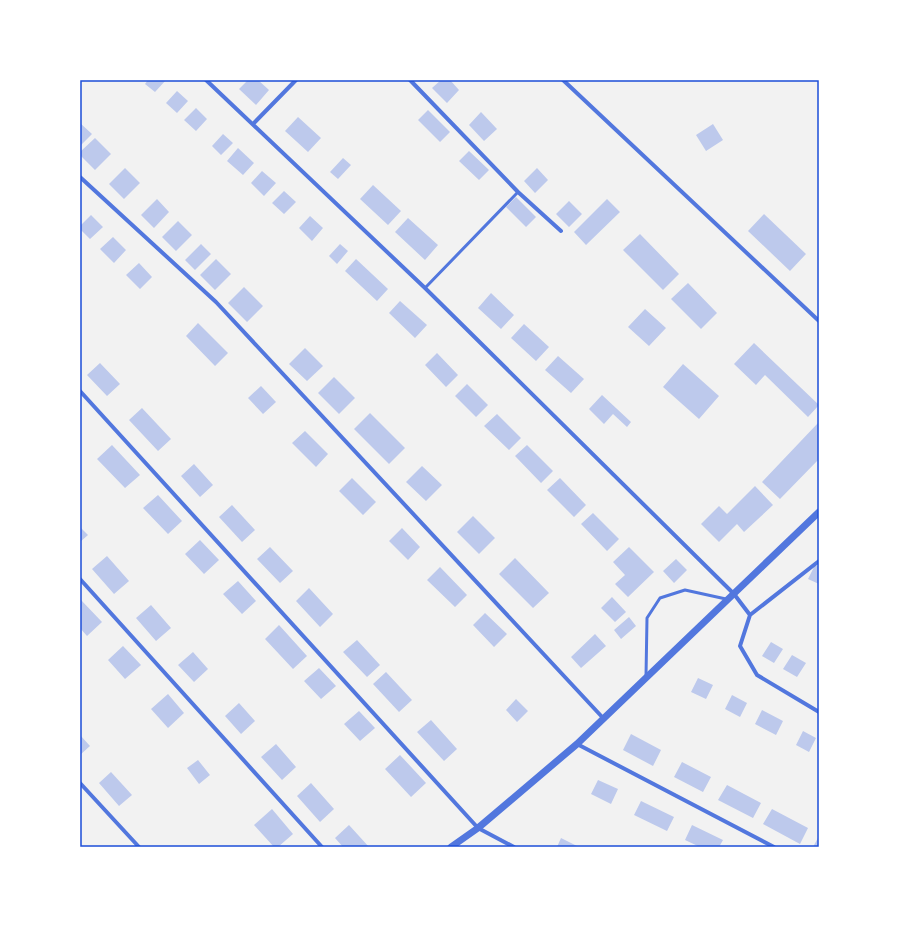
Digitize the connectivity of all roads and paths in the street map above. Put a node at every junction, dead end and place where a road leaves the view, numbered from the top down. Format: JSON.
{"nodes":[{"id":1,"x":206,"y":80,"type":"edge"},
{"id":2,"x":296,"y":80,"type":"edge"},
{"id":3,"x":410,"y":80,"type":"edge"},
{"id":4,"x":563,"y":80,"type":"edge"},
{"id":5,"x":253,"y":124,"type":"junction"},
{"id":6,"x":80,"y":177,"type":"edge"},
{"id":7,"x":518,"y":192,"type":"junction"},
{"id":8,"x":561,"y":231,"type":"dead end"},
{"id":9,"x":425,"y":288,"type":"junction"},
{"id":10,"x":819,"y":321,"type":"edge"},
{"id":11,"x":80,"y":391,"type":"edge"},
{"id":12,"x":819,"y":512,"type":"edge"},
{"id":13,"x":819,"y":561,"type":"edge"},
{"id":14,"x":80,"y":579,"type":"edge"},
{"id":15,"x":734,"y":594,"type":"junction"},
{"id":16,"x":728,"y":600,"type":"junction"},
{"id":17,"x":750,"y":615,"type":"junction"},
{"id":18,"x":646,"y":679,"type":"junction"},
{"id":19,"x":819,"y":712,"type":"edge"},
{"id":20,"x":604,"y":719,"type":"junction"},
{"id":21,"x":577,"y":744,"type":"junction"},
{"id":22,"x":80,"y":783,"type":"edge"},
{"id":23,"x":478,"y":828,"type":"junction"},
{"id":24,"x":139,"y":847,"type":"edge"},
{"id":25,"x":322,"y":847,"type":"edge"},
{"id":26,"x":451,"y":847,"type":"edge"},
{"id":27,"x":514,"y":847,"type":"edge"},
{"id":28,"x":774,"y":847,"type":"edge"}],
"edges":[{"from":1,"to":5,"type":"street"},
{"from":2,"to":5,"type":"street"},
{"from":3,"to":7,"type":"street"},
{"from":4,"to":10,"type":"street"},
{"from":5,"to":9,"type":"street"},
{"from":6,"to":20,"type":"street"},
{"from":7,"to":8,"type":"street"},
{"from":7,"to":9,"type":"lane"},
{"from":9,"to":15,"type":"street"},
{"from":11,"to":23,"type":"street"},
{"from":12,"to":15,"type":"street"},
{"from":13,"to":17,"type":"street"},
{"from":14,"to":25,"type":"street"},
{"from":15,"to":16,"type":"street"},
{"from":15,"to":17,"type":"street"},
{"from":16,"to":18,"type":"street"},
{"from":16,"to":18,"type":"lane"},
{"from":17,"to":19,"type":"street"},
{"from":18,"to":20,"type":"street"},
{"from":20,"to":21,"type":"street"},
{"from":21,"to":23,"type":"street"},
{"from":21,"to":28,"type":"street"},
{"from":22,"to":24,"type":"street"},
{"from":23,"to":26,"type":"street"},
{"from":23,"to":27,"type":"street"}]}
